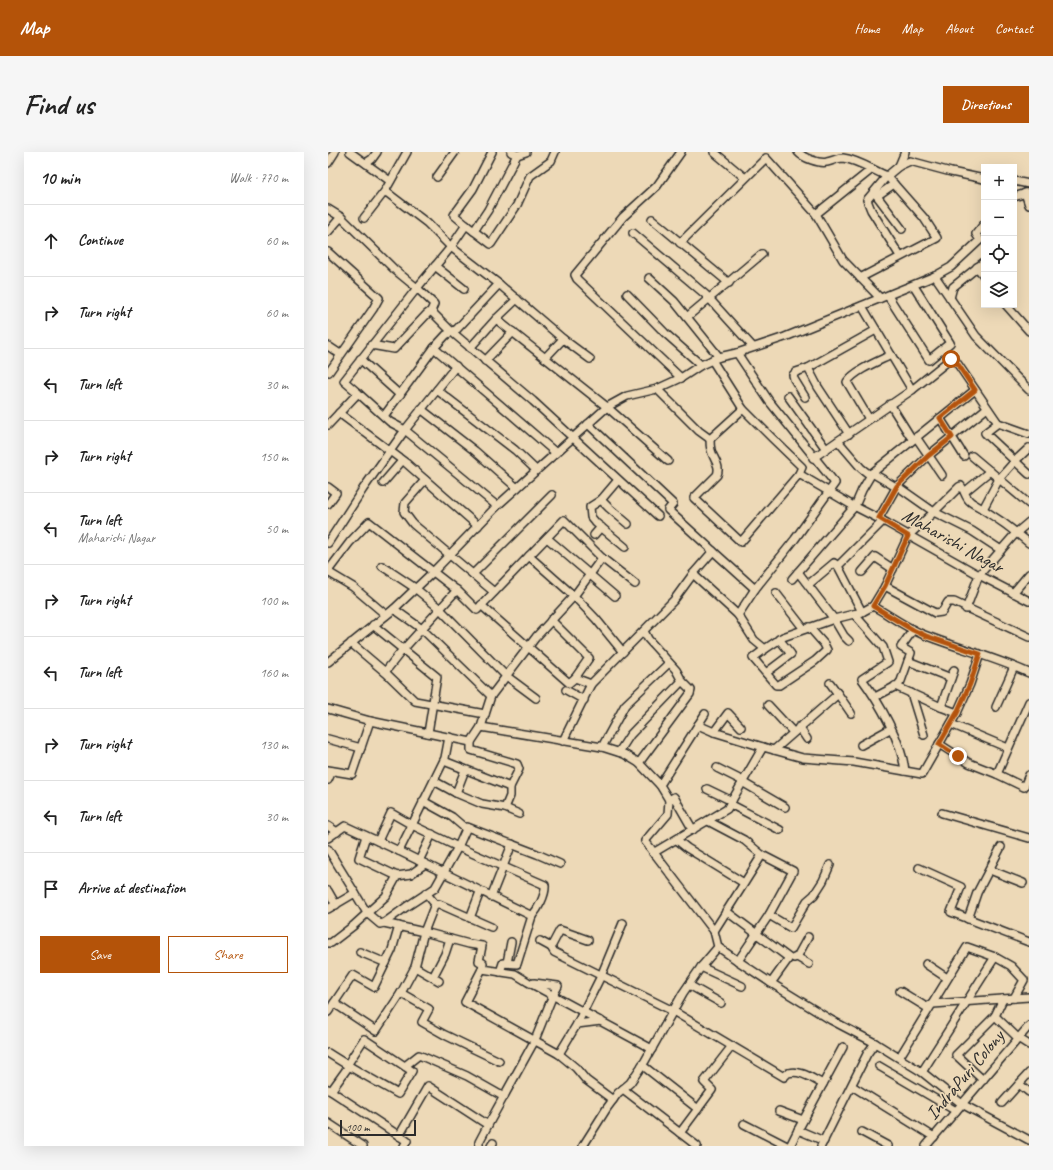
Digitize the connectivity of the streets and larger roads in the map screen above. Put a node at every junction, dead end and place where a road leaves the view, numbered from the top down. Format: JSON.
{"nodes":[{"id":1,"x":335,"y":152,"type":"edge"},
{"id":2,"x":350,"y":152,"type":"edge"},
{"id":3,"x":376,"y":152,"type":"edge"},
{"id":4,"x":407,"y":152,"type":"edge"},
{"id":5,"x":455,"y":152,"type":"edge"},
{"id":6,"x":492,"y":152,"type":"edge"},
{"id":7,"x":526,"y":152,"type":"edge"},
{"id":8,"x":555,"y":152,"type":"edge"},
{"id":9,"x":681,"y":152,"type":"edge"},
{"id":10,"x":714,"y":152,"type":"edge"},
{"id":11,"x":798,"y":152,"type":"edge"},
{"id":12,"x":905,"y":152,"type":"edge"},
{"id":13,"x":514,"y":154,"type":"edge"},
{"id":14,"x":328,"y":163,"type":"edge"},
{"id":15,"x":366,"y":163,"type":"junction"},
{"id":16,"x":898,"y":166,"type":"junction"},
{"id":17,"x":872,"y":169,"type":"junction"},
{"id":18,"x":887,"y":176,"type":"junction"},
{"id":19,"x":437,"y":177,"type":"dead end"},
{"id":20,"x":745,"y":178,"type":"junction"},
{"id":21,"x":981,"y":178,"type":"edge"},
{"id":22,"x":390,"y":181,"type":"junction"},
{"id":23,"x":1017,"y":182,"type":"edge"},
{"id":24,"x":894,"y":184,"type":"junction"},
{"id":25,"x":1029,"y":184,"type":"edge"},
{"id":26,"x":385,"y":191,"type":"junction"},
{"id":27,"x":1027,"y":193,"type":"edge"},
{"id":28,"x":1017,"y":196,"type":"edge"},
{"id":29,"x":1029,"y":205,"type":"edge"},
{"id":30,"x":328,"y":209,"type":"edge"},
{"id":31,"x":816,"y":214,"type":"junction"},
{"id":32,"x":341,"y":217,"type":"junction"},
{"id":33,"x":364,"y":218,"type":"dead end"},
{"id":34,"x":652,"y":220,"type":"dead end"},
{"id":35,"x":466,"y":225,"type":"junction"},
{"id":36,"x":981,"y":228,"type":"edge"},
{"id":37,"x":902,"y":229,"type":"dead end"},
{"id":38,"x":474,"y":231,"type":"junction"},
{"id":39,"x":328,"y":232,"type":"edge"},
{"id":40,"x":633,"y":233,"type":"dead end"},
{"id":41,"x":680,"y":244,"type":"junction"},
{"id":42,"x":451,"y":247,"type":"junction"},
{"id":43,"x":328,"y":252,"type":"edge"},
{"id":44,"x":762,"y":254,"type":"dead end"},
{"id":45,"x":900,"y":256,"type":"junction"},
{"id":46,"x":981,"y":264,"type":"edge"},
{"id":47,"x":435,"y":266,"type":"junction"},
{"id":48,"x":977,"y":267,"type":"junction"},
{"id":49,"x":981,"y":272,"type":"edge"},
{"id":50,"x":936,"y":276,"type":"junction"},
{"id":51,"x":648,"y":278,"type":"dead end"},
{"id":52,"x":860,"y":278,"type":"junction"},
{"id":53,"x":729,"y":283,"type":"junction"},
{"id":54,"x":498,"y":284,"type":"junction"},
{"id":55,"x":914,"y":286,"type":"junction"},
{"id":56,"x":417,"y":288,"type":"junction"},
{"id":57,"x":464,"y":289,"type":"dead end"},
{"id":58,"x":627,"y":294,"type":"dead end"},
{"id":59,"x":888,"y":296,"type":"junction"},
{"id":60,"x":880,"y":298,"type":"junction"},
{"id":61,"x":950,"y":298,"type":"junction"},
{"id":62,"x":517,"y":299,"type":"junction"},
{"id":63,"x":710,"y":300,"type":"junction"},
{"id":64,"x":862,"y":306,"type":"junction"},
{"id":65,"x":1009,"y":308,"type":"edge"},
{"id":66,"x":431,"y":312,"type":"junction"},
{"id":67,"x":687,"y":317,"type":"junction"},
{"id":68,"x":496,"y":319,"type":"junction"},
{"id":69,"x":876,"y":330,"type":"junction"},
{"id":70,"x":1029,"y":331,"type":"edge"},
{"id":71,"x":452,"y":332,"type":"junction"},
{"id":72,"x":513,"y":332,"type":"junction"},
{"id":73,"x":563,"y":339,"type":"junction"},
{"id":74,"x":328,"y":346,"type":"edge"},
{"id":75,"x":371,"y":346,"type":"junction"},
{"id":76,"x":753,"y":346,"type":"junction"},
{"id":77,"x":434,"y":348,"type":"junction"},
{"id":78,"x":470,"y":348,"type":"junction"},
{"id":79,"x":737,"y":353,"type":"junction"},
{"id":80,"x":340,"y":354,"type":"junction"},
{"id":81,"x":891,"y":355,"type":"junction"},
{"id":82,"x":719,"y":357,"type":"junction"},
{"id":83,"x":545,"y":358,"type":"junction"},
{"id":84,"x":360,"y":359,"type":"junction"},
{"id":85,"x":590,"y":359,"type":"dead end"},
{"id":86,"x":712,"y":360,"type":"junction"},
{"id":87,"x":485,"y":361,"type":"junction"},
{"id":88,"x":700,"y":365,"type":"junction"},
{"id":89,"x":456,"y":366,"type":"junction"},
{"id":90,"x":808,"y":368,"type":"junction"},
{"id":91,"x":329,"y":372,"type":"edge"},
{"id":92,"x":681,"y":378,"type":"junction"},
{"id":93,"x":657,"y":389,"type":"junction"},
{"id":94,"x":437,"y":390,"type":"junction"},
{"id":95,"x":912,"y":390,"type":"junction"},
{"id":96,"x":975,"y":390,"type":"junction"},
{"id":97,"x":1029,"y":390,"type":"edge"},
{"id":98,"x":358,"y":393,"type":"junction"},
{"id":99,"x":400,"y":395,"type":"junction"},
{"id":100,"x":788,"y":396,"type":"dead end"},
{"id":101,"x":805,"y":397,"type":"dead end"},
{"id":102,"x":890,"y":404,"type":"junction"},
{"id":103,"x":607,"y":407,"type":"junction"},
{"id":104,"x":987,"y":408,"type":"junction"},
{"id":105,"x":743,"y":409,"type":"junction"},
{"id":106,"x":421,"y":410,"type":"junction"},
{"id":107,"x":339,"y":413,"type":"junction"},
{"id":108,"x":384,"y":416,"type":"junction"},
{"id":109,"x":940,"y":418,"type":"junction"},
{"id":110,"x":869,"y":419,"type":"junction"},
{"id":111,"x":998,"y":423,"type":"junction"},
{"id":112,"x":588,"y":424,"type":"junction"},
{"id":113,"x":328,"y":425,"type":"edge"},
{"id":114,"x":405,"y":430,"type":"junction"},
{"id":115,"x":849,"y":434,"type":"junction"},
{"id":116,"x":1029,"y":434,"type":"edge"},
{"id":117,"x":913,"y":436,"type":"junction"},
{"id":118,"x":573,"y":437,"type":"junction"},
{"id":119,"x":952,"y":437,"type":"junction"},
{"id":120,"x":710,"y":439,"type":"junction"},
{"id":121,"x":838,"y":441,"type":"junction"},
{"id":122,"x":1029,"y":448,"type":"edge"},
{"id":123,"x":826,"y":449,"type":"junction"},
{"id":124,"x":390,"y":451,"type":"junction"},
{"id":125,"x":556,"y":453,"type":"junction"},
{"id":126,"x":928,"y":456,"type":"junction"},
{"id":127,"x":814,"y":458,"type":"junction"},
{"id":128,"x":402,"y":461,"type":"junction"},
{"id":129,"x":668,"y":461,"type":"dead end"},
{"id":130,"x":1015,"y":461,"type":"junction"},
{"id":131,"x":536,"y":470,"type":"junction"},
{"id":132,"x":990,"y":471,"type":"junction"},
{"id":133,"x":799,"y":474,"type":"junction"},
{"id":134,"x":871,"y":474,"type":"junction"},
{"id":135,"x":1029,"y":474,"type":"edge"},
{"id":136,"x":942,"y":475,"type":"dead end"},
{"id":137,"x":999,"y":479,"type":"junction"},
{"id":138,"x":425,"y":480,"type":"junction"},
{"id":139,"x":618,"y":480,"type":"junction"},
{"id":140,"x":383,"y":484,"type":"dead end"},
{"id":141,"x":897,"y":486,"type":"junction"},
{"id":142,"x":328,"y":487,"type":"edge"},
{"id":143,"x":517,"y":488,"type":"junction"},
{"id":144,"x":967,"y":490,"type":"dead end"},
{"id":145,"x":829,"y":492,"type":"junction"},
{"id":146,"x":552,"y":495,"type":"dead end"},
{"id":147,"x":601,"y":500,"type":"junction"},
{"id":148,"x":328,"y":504,"type":"edge"},
{"id":149,"x":1029,"y":504,"type":"edge"},
{"id":150,"x":497,"y":506,"type":"junction"},
{"id":151,"x":854,"y":506,"type":"junction"},
{"id":152,"x":983,"y":509,"type":"junction"},
{"id":153,"x":934,"y":512,"type":"junction"},
{"id":154,"x":658,"y":516,"type":"dead end"},
{"id":155,"x":881,"y":520,"type":"junction"},
{"id":156,"x":1029,"y":522,"type":"edge"},
{"id":157,"x":628,"y":524,"type":"dead end"},
{"id":158,"x":478,"y":526,"type":"junction"},
{"id":159,"x":601,"y":527,"type":"junction"},
{"id":160,"x":1016,"y":533,"type":"junction"},
{"id":161,"x":594,"y":535,"type":"dead end"},
{"id":162,"x":908,"y":536,"type":"junction"},
{"id":163,"x":547,"y":538,"type":"junction"},
{"id":164,"x":328,"y":542,"type":"edge"},
{"id":165,"x":1029,"y":543,"type":"edge"},
{"id":166,"x":625,"y":547,"type":"dead end"},
{"id":167,"x":1001,"y":550,"type":"junction"},
{"id":168,"x":713,"y":551,"type":"junction"},
{"id":169,"x":450,"y":554,"type":"junction"},
{"id":170,"x":529,"y":556,"type":"junction"},
{"id":171,"x":602,"y":558,"type":"junction"},
{"id":172,"x":382,"y":566,"type":"dead end"},
{"id":173,"x":838,"y":566,"type":"junction"},
{"id":174,"x":893,"y":569,"type":"junction"},
{"id":175,"x":328,"y":572,"type":"edge"},
{"id":176,"x":433,"y":572,"type":"junction"},
{"id":177,"x":798,"y":572,"type":"junction"},
{"id":178,"x":862,"y":572,"type":"dead end"},
{"id":179,"x":473,"y":574,"type":"junction"},
{"id":180,"x":693,"y":574,"type":"junction"},
{"id":181,"x":1029,"y":574,"type":"edge"},
{"id":182,"x":589,"y":575,"type":"junction"},
{"id":183,"x":979,"y":575,"type":"junction"},
{"id":184,"x":792,"y":579,"type":"dead end"},
{"id":185,"x":635,"y":584,"type":"dead end"},
{"id":186,"x":809,"y":584,"type":"junction"},
{"id":187,"x":885,"y":586,"type":"junction"},
{"id":188,"x":415,"y":588,"type":"junction"},
{"id":189,"x":755,"y":589,"type":"junction"},
{"id":190,"x":457,"y":590,"type":"junction"},
{"id":191,"x":494,"y":592,"type":"junction"},
{"id":192,"x":776,"y":593,"type":"dead end"},
{"id":193,"x":1012,"y":593,"type":"junction"},
{"id":194,"x":574,"y":596,"type":"junction"},
{"id":195,"x":615,"y":596,"type":"dead end"},
{"id":196,"x":1029,"y":601,"type":"edge"},
{"id":197,"x":481,"y":605,"type":"junction"},
{"id":198,"x":873,"y":606,"type":"junction"},
{"id":199,"x":394,"y":609,"type":"junction"},
{"id":200,"x":440,"y":609,"type":"junction"},
{"id":201,"x":966,"y":609,"type":"junction"},
{"id":202,"x":862,"y":612,"type":"junction"},
{"id":203,"x":854,"y":614,"type":"junction"},
{"id":204,"x":386,"y":615,"type":"junction"},
{"id":205,"x":738,"y":615,"type":"junction"},
{"id":206,"x":834,"y":619,"type":"junction"},
{"id":207,"x":551,"y":620,"type":"junction"},
{"id":208,"x":373,"y":625,"type":"junction"},
{"id":209,"x":806,"y":628,"type":"junction"},
{"id":210,"x":422,"y":629,"type":"junction"},
{"id":211,"x":913,"y":630,"type":"junction"},
{"id":212,"x":644,"y":631,"type":"junction"},
{"id":213,"x":1029,"y":637,"type":"edge"},
{"id":214,"x":779,"y":639,"type":"junction"},
{"id":215,"x":849,"y":641,"type":"dead end"},
{"id":216,"x":351,"y":643,"type":"junction"},
{"id":217,"x":528,"y":646,"type":"junction"},
{"id":218,"x":765,"y":649,"type":"junction"},
{"id":219,"x":403,"y":650,"type":"junction"},
{"id":220,"x":622,"y":652,"type":"junction"},
{"id":221,"x":980,"y":654,"type":"junction"},
{"id":222,"x":908,"y":661,"type":"junction"},
{"id":223,"x":328,"y":662,"type":"edge"},
{"id":224,"x":669,"y":663,"type":"junction"},
{"id":225,"x":1014,"y":667,"type":"junction"},
{"id":226,"x":954,"y":670,"type":"dead end"},
{"id":227,"x":385,"y":672,"type":"junction"},
{"id":228,"x":766,"y":673,"type":"junction"},
{"id":229,"x":1029,"y":673,"type":"edge"},
{"id":230,"x":505,"y":675,"type":"junction"},
{"id":231,"x":575,"y":678,"type":"junction"},
{"id":232,"x":951,"y":678,"type":"junction"},
{"id":233,"x":682,"y":681,"type":"junction"},
{"id":234,"x":830,"y":683,"type":"dead end"},
{"id":235,"x":591,"y":684,"type":"junction"},
{"id":236,"x":895,"y":686,"type":"junction"},
{"id":237,"x":566,"y":690,"type":"dead end"},
{"id":238,"x":911,"y":693,"type":"junction"},
{"id":239,"x":838,"y":694,"type":"junction"},
{"id":240,"x":491,"y":696,"type":"junction"},
{"id":241,"x":875,"y":697,"type":"junction"},
{"id":242,"x":536,"y":698,"type":"dead end"},
{"id":243,"x":584,"y":700,"type":"junction"},
{"id":244,"x":1029,"y":702,"type":"edge"},
{"id":245,"x":433,"y":703,"type":"junction"},
{"id":246,"x":768,"y":705,"type":"dead end"},
{"id":247,"x":940,"y":707,"type":"junction"},
{"id":248,"x":996,"y":707,"type":"dead end"},
{"id":249,"x":328,"y":709,"type":"edge"},
{"id":250,"x":851,"y":713,"type":"dead end"},
{"id":251,"x":957,"y":713,"type":"junction"},
{"id":252,"x":485,"y":714,"type":"junction"},
{"id":253,"x":705,"y":714,"type":"dead end"},
{"id":254,"x":370,"y":721,"type":"junction"},
{"id":255,"x":951,"y":724,"type":"junction"},
{"id":256,"x":698,"y":725,"type":"junction"},
{"id":257,"x":481,"y":727,"type":"junction"},
{"id":258,"x":741,"y":727,"type":"dead end"},
{"id":259,"x":890,"y":729,"type":"junction"},
{"id":260,"x":796,"y":730,"type":"junction"},
{"id":261,"x":714,"y":732,"type":"junction"},
{"id":262,"x":428,"y":733,"type":"junction"},
{"id":263,"x":924,"y":736,"type":"dead end"},
{"id":264,"x":449,"y":737,"type":"junction"},
{"id":265,"x":328,"y":738,"type":"edge"},
{"id":266,"x":807,"y":739,"type":"dead end"},
{"id":267,"x":563,"y":741,"type":"junction"},
{"id":268,"x":471,"y":742,"type":"junction"},
{"id":269,"x":939,"y":744,"type":"junction"},
{"id":270,"x":861,"y":745,"type":"dead end"},
{"id":271,"x":602,"y":747,"type":"junction"},
{"id":272,"x":763,"y":747,"type":"junction"},
{"id":273,"x":361,"y":748,"type":"junction"},
{"id":274,"x":1008,"y":748,"type":"junction"},
{"id":275,"x":774,"y":750,"type":"junction"},
{"id":276,"x":619,"y":752,"type":"junction"},
{"id":277,"x":444,"y":761,"type":"junction"},
{"id":278,"x":640,"y":763,"type":"junction"},
{"id":279,"x":717,"y":768,"type":"dead end"},
{"id":280,"x":330,"y":770,"type":"edge"},
{"id":281,"x":465,"y":770,"type":"junction"},
{"id":282,"x":905,"y":771,"type":"junction"},
{"id":283,"x":997,"y":774,"type":"junction"},
{"id":284,"x":1029,"y":775,"type":"edge"},
{"id":285,"x":328,"y":780,"type":"edge"},
{"id":286,"x":434,"y":781,"type":"junction"},
{"id":287,"x":743,"y":782,"type":"junction"},
{"id":288,"x":660,"y":785,"type":"junction"},
{"id":289,"x":510,"y":787,"type":"junction"},
{"id":290,"x":707,"y":788,"type":"dead end"},
{"id":291,"x":456,"y":793,"type":"junction"},
{"id":292,"x":669,"y":800,"type":"junction"},
{"id":293,"x":423,"y":801,"type":"junction"},
{"id":294,"x":731,"y":802,"type":"junction"},
{"id":295,"x":785,"y":807,"type":"dead end"},
{"id":296,"x":505,"y":808,"type":"junction"},
{"id":297,"x":942,"y":813,"type":"dead end"},
{"id":298,"x":519,"y":814,"type":"dead end"},
{"id":299,"x":708,"y":821,"type":"junction"},
{"id":300,"x":412,"y":824,"type":"junction"},
{"id":301,"x":328,"y":826,"type":"edge"},
{"id":302,"x":466,"y":829,"type":"junction"},
{"id":303,"x":693,"y":830,"type":"junction"},
{"id":304,"x":780,"y":830,"type":"dead end"},
{"id":305,"x":337,"y":832,"type":"junction"},
{"id":306,"x":432,"y":834,"type":"junction"},
{"id":307,"x":366,"y":836,"type":"junction"},
{"id":308,"x":328,"y":838,"type":"edge"},
{"id":309,"x":1029,"y":838,"type":"edge"},
{"id":310,"x":677,"y":840,"type":"junction"},
{"id":311,"x":378,"y":841,"type":"junction"},
{"id":312,"x":512,"y":844,"type":"junction"},
{"id":313,"x":458,"y":847,"type":"junction"},
{"id":314,"x":1001,"y":847,"type":"dead end"},
{"id":315,"x":328,"y":849,"type":"edge"},
{"id":316,"x":399,"y":851,"type":"junction"},
{"id":317,"x":653,"y":853,"type":"junction"},
{"id":318,"x":762,"y":856,"type":"junction"},
{"id":319,"x":422,"y":863,"type":"junction"},
{"id":320,"x":560,"y":864,"type":"dead end"},
{"id":321,"x":830,"y":866,"type":"dead end"},
{"id":322,"x":503,"y":867,"type":"junction"},
{"id":323,"x":918,"y":868,"type":"dead end"},
{"id":324,"x":990,"y":870,"type":"junction"},
{"id":325,"x":444,"y":874,"type":"junction"},
{"id":326,"x":397,"y":876,"type":"junction"},
{"id":327,"x":744,"y":883,"type":"junction"},
{"id":328,"x":1023,"y":883,"type":"dead end"},
{"id":329,"x":328,"y":891,"type":"edge"},
{"id":330,"x":480,"y":892,"type":"junction"},
{"id":331,"x":355,"y":893,"type":"junction"},
{"id":332,"x":426,"y":893,"type":"junction"},
{"id":333,"x":491,"y":897,"type":"junction"},
{"id":334,"x":435,"y":904,"type":"junction"},
{"id":335,"x":336,"y":905,"type":"junction"},
{"id":336,"x":328,"y":909,"type":"edge"},
{"id":337,"x":726,"y":911,"type":"junction"},
{"id":338,"x":367,"y":913,"type":"junction"},
{"id":339,"x":769,"y":915,"type":"junction"},
{"id":340,"x":532,"y":916,"type":"junction"},
{"id":341,"x":470,"y":918,"type":"junction"},
{"id":342,"x":968,"y":919,"type":"junction"},
{"id":343,"x":384,"y":923,"type":"junction"},
{"id":344,"x":623,"y":923,"type":"dead end"},
{"id":345,"x":399,"y":926,"type":"junction"},
{"id":346,"x":491,"y":927,"type":"dead end"},
{"id":347,"x":714,"y":931,"type":"junction"},
{"id":348,"x":424,"y":932,"type":"junction"},
{"id":349,"x":756,"y":934,"type":"junction"},
{"id":350,"x":808,"y":937,"type":"dead end"},
{"id":351,"x":450,"y":939,"type":"junction"},
{"id":352,"x":588,"y":940,"type":"dead end"},
{"id":353,"x":540,"y":941,"type":"dead end"},
{"id":354,"x":328,"y":942,"type":"edge"},
{"id":355,"x":512,"y":942,"type":"dead end"},
{"id":356,"x":1029,"y":942,"type":"edge"},
{"id":357,"x":551,"y":947,"type":"junction"},
{"id":358,"x":718,"y":947,"type":"junction"},
{"id":359,"x":360,"y":952,"type":"dead end"},
{"id":360,"x":995,"y":957,"type":"junction"},
{"id":361,"x":793,"y":958,"type":"junction"},
{"id":362,"x":738,"y":961,"type":"junction"},
{"id":363,"x":507,"y":963,"type":"junction"},
{"id":364,"x":386,"y":964,"type":"junction"},
{"id":365,"x":809,"y":964,"type":"dead end"},
{"id":366,"x":926,"y":964,"type":"dead end"},
{"id":367,"x":415,"y":967,"type":"junction"},
{"id":368,"x":702,"y":967,"type":"junction"},
{"id":369,"x":482,"y":970,"type":"junction"},
{"id":370,"x":500,"y":972,"type":"junction"},
{"id":371,"x":601,"y":976,"type":"junction"},
{"id":372,"x":948,"y":978,"type":"junction"},
{"id":373,"x":528,"y":982,"type":"junction"},
{"id":374,"x":771,"y":983,"type":"junction"},
{"id":375,"x":689,"y":985,"type":"junction"},
{"id":376,"x":742,"y":986,"type":"dead end"},
{"id":377,"x":900,"y":991,"type":"dead end"},
{"id":378,"x":401,"y":993,"type":"junction"},
{"id":379,"x":553,"y":995,"type":"junction"},
{"id":380,"x":1029,"y":997,"type":"edge"},
{"id":381,"x":1014,"y":998,"type":"junction"},
{"id":382,"x":1003,"y":999,"type":"junction"},
{"id":383,"x":967,"y":1002,"type":"junction"},
{"id":384,"x":334,"y":1003,"type":"junction"},
{"id":385,"x":721,"y":1003,"type":"dead end"},
{"id":386,"x":932,"y":1004,"type":"junction"},
{"id":387,"x":582,"y":1011,"type":"junction"},
{"id":388,"x":673,"y":1011,"type":"junction"},
{"id":389,"x":328,"y":1012,"type":"edge"},
{"id":390,"x":995,"y":1016,"type":"junction"},
{"id":391,"x":601,"y":1021,"type":"junction"},
{"id":392,"x":577,"y":1024,"type":"junction"},
{"id":393,"x":1029,"y":1026,"type":"edge"},
{"id":394,"x":1018,"y":1038,"type":"junction"},
{"id":395,"x":535,"y":1040,"type":"junction"},
{"id":396,"x":875,"y":1043,"type":"junction"},
{"id":397,"x":1029,"y":1045,"type":"edge"},
{"id":398,"x":732,"y":1046,"type":"junction"},
{"id":399,"x":843,"y":1047,"type":"dead end"},
{"id":400,"x":652,"y":1048,"type":"junction"},
{"id":401,"x":328,"y":1053,"type":"edge"},
{"id":402,"x":559,"y":1054,"type":"junction"},
{"id":403,"x":899,"y":1058,"type":"junction"},
{"id":404,"x":499,"y":1061,"type":"dead end"},
{"id":405,"x":642,"y":1065,"type":"junction"},
{"id":406,"x":348,"y":1066,"type":"junction"},
{"id":407,"x":405,"y":1066,"type":"junction"},
{"id":408,"x":879,"y":1066,"type":"dead end"},
{"id":409,"x":922,"y":1072,"type":"junction"},
{"id":410,"x":1029,"y":1073,"type":"edge"},
{"id":411,"x":983,"y":1080,"type":"junction"},
{"id":412,"x":823,"y":1084,"type":"junction"},
{"id":413,"x":1019,"y":1084,"type":"junction"},
{"id":414,"x":852,"y":1086,"type":"junction"},
{"id":415,"x":623,"y":1089,"type":"junction"},
{"id":416,"x":329,"y":1090,"type":"edge"},
{"id":417,"x":1029,"y":1092,"type":"edge"},
{"id":418,"x":504,"y":1096,"type":"junction"},
{"id":419,"x":613,"y":1100,"type":"junction"},
{"id":420,"x":1002,"y":1103,"type":"dead end"},
{"id":421,"x":962,"y":1104,"type":"junction"},
{"id":422,"x":698,"y":1109,"type":"junction"},
{"id":423,"x":779,"y":1111,"type":"dead end"},
{"id":424,"x":956,"y":1112,"type":"junction"},
{"id":425,"x":804,"y":1120,"type":"junction"},
{"id":426,"x":328,"y":1123,"type":"edge"},
{"id":427,"x":744,"y":1124,"type":"dead end"},
{"id":428,"x":488,"y":1125,"type":"junction"},
{"id":429,"x":798,"y":1130,"type":"junction"},
{"id":430,"x":862,"y":1132,"type":"dead end"},
{"id":431,"x":680,"y":1133,"type":"junction"},
{"id":432,"x":399,"y":1136,"type":"junction"},
{"id":433,"x":934,"y":1137,"type":"junction"},
{"id":434,"x":1029,"y":1140,"type":"edge"},
{"id":435,"x":822,"y":1143,"type":"edge"},
{"id":436,"x":363,"y":1146,"type":"edge"},
{"id":437,"x":404,"y":1146,"type":"edge"},
{"id":438,"x":479,"y":1146,"type":"edge"},
{"id":439,"x":583,"y":1146,"type":"edge"},
{"id":440,"x":697,"y":1146,"type":"edge"},
{"id":441,"x":788,"y":1146,"type":"edge"},
{"id":442,"x":888,"y":1146,"type":"edge"},
{"id":443,"x":926,"y":1146,"type":"edge"}],
"edges":[{"from":1,"to":14,"type":"street"},
{"from":2,"to":15,"type":"street"},
{"from":3,"to":15,"type":"street"},
{"from":4,"to":22,"type":"street"},
{"from":5,"to":19,"type":"street"},
{"from":6,"to":35,"type":"street"},
{"from":7,"to":13,"type":"street"},
{"from":8,"to":38,"type":"street"},
{"from":9,"to":92,"type":"street"},
{"from":10,"to":20,"type":"street"},
{"from":11,"to":17,"type":"street"},
{"from":12,"to":16,"type":"street"},
{"from":13,"to":38,"type":"street"},
{"from":15,"to":22,"type":"street"},
{"from":16,"to":18,"type":"street"},
{"from":16,"to":21,"type":"street"},
{"from":17,"to":18,"type":"street"},
{"from":17,"to":31,"type":"street"},
{"from":18,"to":24,"type":"street"},
{"from":18,"to":45,"type":"street"},
{"from":20,"to":31,"type":"street"},
{"from":20,"to":41,"type":"street"},
{"from":22,"to":26,"type":"street"},
{"from":23,"to":25,"type":"street"},
{"from":24,"to":37,"type":"street"},
{"from":24,"to":45,"type":"street"},
{"from":26,"to":33,"type":"street"},
{"from":26,"to":42,"type":"street"},
{"from":27,"to":28,"type":"street"},
{"from":27,"to":29,"type":"street"},
{"from":30,"to":32,"type":"street"},
{"from":31,"to":52,"type":"street"},
{"from":32,"to":39,"type":"street"},
{"from":32,"to":56,"type":"street"},
{"from":34,"to":41,"type":"street"},
{"from":35,"to":38,"type":"street"},
{"from":35,"to":42,"type":"street"},
{"from":36,"to":50,"type":"street"},
{"from":40,"to":63,"type":"street"},
{"from":41,"to":53,"type":"street"},
{"from":42,"to":47,"type":"street"},
{"from":42,"to":54,"type":"street"},
{"from":43,"to":80,"type":"street"},
{"from":44,"to":53,"type":"street"},
{"from":45,"to":52,"type":"street"},
{"from":46,"to":48,"type":"street"},
{"from":47,"to":56,"type":"street"},
{"from":47,"to":57,"type":"street"},
{"from":48,"to":49,"type":"street"},
{"from":48,"to":61,"type":"street"},
{"from":50,"to":55,"type":"street"},
{"from":50,"to":61,"type":"street"},
{"from":51,"to":67,"type":"street"},
{"from":52,"to":60,"type":"street"},
{"from":53,"to":63,"type":"street"},
{"from":54,"to":62,"type":"street"},
{"from":54,"to":71,"type":"street"},
{"from":55,"to":59,"type":"street"},
{"from":55,"to":59,"type":"street"},
{"from":56,"to":66,"type":"street"},
{"from":56,"to":75,"type":"street"},
{"from":58,"to":88,"type":"street"},
{"from":59,"to":60,"type":"street"},
{"from":60,"to":64,"type":"street"},
{"from":61,"to":97,"type":"street"},
{"from":62,"to":68,"type":"street"},
{"from":62,"to":73,"type":"street"},
{"from":63,"to":67,"type":"street"},
{"from":63,"to":76,"type":"street"},
{"from":64,"to":69,"type":"street"},
{"from":64,"to":76,"type":"street"},
{"from":65,"to":70,"type":"street"},
{"from":66,"to":71,"type":"street"},
{"from":66,"to":75,"type":"street"},
{"from":67,"to":82,"type":"street"},
{"from":68,"to":72,"type":"street"},
{"from":68,"to":78,"type":"street"},
{"from":69,"to":81,"type":"street"},
{"from":69,"to":90,"type":"street"},
{"from":71,"to":77,"type":"street"},
{"from":71,"to":78,"type":"street"},
{"from":72,"to":83,"type":"street"},
{"from":72,"to":87,"type":"street"},
{"from":73,"to":83,"type":"street"},
{"from":73,"to":85,"type":"street"},
{"from":74,"to":80,"type":"street"},
{"from":75,"to":84,"type":"street"},
{"from":76,"to":79,"type":"street"},
{"from":77,"to":89,"type":"street"},
{"from":77,"to":99,"type":"street"},
{"from":78,"to":87,"type":"street"},
{"from":79,"to":82,"type":"street"},
{"from":79,"to":127,"type":"street"},
{"from":80,"to":91,"type":"street"},
{"from":81,"to":95,"type":"street"},
{"from":81,"to":110,"type":"street"},
{"from":82,"to":86,"type":"street"},
{"from":83,"to":103,"type":"street"},
{"from":84,"to":98,"type":"street"},
{"from":84,"to":99,"type":"street"},
{"from":86,"to":88,"type":"street"},
{"from":86,"to":105,"type":"street"},
{"from":87,"to":118,"type":"street"},
{"from":88,"to":92,"type":"street"},
{"from":89,"to":94,"type":"street"},
{"from":89,"to":125,"type":"street"},
{"from":90,"to":101,"type":"street"},
{"from":90,"to":115,"type":"street"},
{"from":92,"to":93,"type":"street"},
{"from":93,"to":103,"type":"street"},
{"from":93,"to":120,"type":"street"},
{"from":94,"to":106,"type":"street"},
{"from":94,"to":131,"type":"street"},
{"from":95,"to":96,"type":"street"},
{"from":95,"to":102,"type":"street"},
{"from":96,"to":104,"type":"street"},
{"from":96,"to":109,"type":"street"},
{"from":98,"to":107,"type":"street"},
{"from":98,"to":108,"type":"street"},
{"from":99,"to":108,"type":"street"},
{"from":100,"to":123,"type":"street"},
{"from":102,"to":110,"type":"street"},
{"from":102,"to":117,"type":"street"},
{"from":103,"to":112,"type":"street"},
{"from":103,"to":129,"type":"street"},
{"from":104,"to":111,"type":"street"},
{"from":104,"to":119,"type":"street"},
{"from":105,"to":120,"type":"street"},
{"from":105,"to":133,"type":"street"},
{"from":106,"to":114,"type":"street"},
{"from":106,"to":143,"type":"street"},
{"from":107,"to":113,"type":"street"},
{"from":107,"to":124,"type":"street"},
{"from":108,"to":114,"type":"street"},
{"from":109,"to":117,"type":"street"},
{"from":109,"to":119,"type":"street"},
{"from":110,"to":115,"type":"street"},
{"from":111,"to":116,"type":"street"},
{"from":111,"to":130,"type":"street"},
{"from":112,"to":118,"type":"street"},
{"from":112,"to":168,"type":"street"},
{"from":114,"to":124,"type":"street"},
{"from":114,"to":150,"type":"street"},
{"from":115,"to":121,"type":"street"},
{"from":117,"to":126,"type":"street"},
{"from":117,"to":134,"type":"street"},
{"from":118,"to":125,"type":"street"},
{"from":118,"to":139,"type":"street"},
{"from":119,"to":126,"type":"street"},
{"from":119,"to":132,"type":"street"},
{"from":120,"to":133,"type":"street"},
{"from":121,"to":123,"type":"street"},
{"from":121,"to":134,"type":"street"},
{"from":122,"to":130,"type":"street"},
{"from":123,"to":127,"type":"street"},
{"from":124,"to":128,"type":"street"},
{"from":124,"to":164,"type":"street"},
{"from":125,"to":131,"type":"street"},
{"from":126,"to":136,"type":"street"},
{"from":126,"to":141,"type":"street"},
{"from":127,"to":145,"type":"street"},
{"from":128,"to":138,"type":"street"},
{"from":128,"to":140,"type":"street"},
{"from":130,"to":135,"type":"street"},
{"from":130,"to":137,"type":"street"},
{"from":131,"to":143,"type":"street"},
{"from":132,"to":137,"type":"street"},
{"from":132,"to":144,"type":"street"},
{"from":133,"to":145,"type":"street","name":"Maharishi Nagar"},
{"from":134,"to":141,"type":"street"},
{"from":134,"to":151,"type":"street"},
{"from":137,"to":149,"type":"street"},
{"from":137,"to":152,"type":"street"},
{"from":138,"to":158,"type":"street"},
{"from":138,"to":169,"type":"street"},
{"from":139,"to":147,"type":"street"},
{"from":139,"to":154,"type":"street"},
{"from":141,"to":153,"type":"street"},
{"from":141,"to":155,"type":"street"},
{"from":142,"to":148,"type":"street"},
{"from":143,"to":150,"type":"street"},
{"from":145,"to":151,"type":"street","name":"Maharishi Nagar"},
{"from":145,"to":189,"type":"street"},
{"from":146,"to":179,"type":"street"},
{"from":147,"to":157,"type":"street"},
{"from":147,"to":159,"type":"street"},
{"from":150,"to":158,"type":"street"},
{"from":151,"to":155,"type":"street","name":"Maharishi Nagar"},
{"from":151,"to":177,"type":"street"},
{"from":152,"to":153,"type":"street"},
{"from":152,"to":160,"type":"street"},
{"from":153,"to":162,"type":"street"},
{"from":153,"to":167,"type":"street"},
{"from":155,"to":162,"type":"street","name":"Maharishi Nagar"},
{"from":155,"to":173,"type":"street"},
{"from":156,"to":160,"type":"street"},
{"from":158,"to":169,"type":"street"},
{"from":159,"to":161,"type":"street"},
{"from":159,"to":166,"type":"street"},
{"from":160,"to":165,"type":"street"},
{"from":160,"to":167,"type":"street"},
{"from":162,"to":174,"type":"street"},
{"from":162,"to":183,"type":"street","name":"Maharishi Nagar"},
{"from":163,"to":170,"type":"street"},
{"from":163,"to":171,"type":"street"},
{"from":163,"to":182,"type":"street"},
{"from":167,"to":183,"type":"street"},
{"from":168,"to":180,"type":"street"},
{"from":168,"to":189,"type":"street"},
{"from":169,"to":176,"type":"street"},
{"from":169,"to":179,"type":"street"},
{"from":170,"to":191,"type":"street"},
{"from":170,"to":194,"type":"street"},
{"from":171,"to":182,"type":"street"},
{"from":171,"to":185,"type":"street"},
{"from":172,"to":188,"type":"street"},
{"from":173,"to":186,"type":"street"},
{"from":173,"to":202,"type":"street"},
{"from":174,"to":178,"type":"street"},
{"from":174,"to":187,"type":"street"},
{"from":175,"to":176,"type":"street"},
{"from":175,"to":204,"type":"street"},
{"from":176,"to":188,"type":"street"},
{"from":176,"to":190,"type":"street"},
{"from":177,"to":184,"type":"street"},
{"from":177,"to":186,"type":"street"},
{"from":179,"to":191,"type":"street"},
{"from":180,"to":205,"type":"street"},
{"from":180,"to":212,"type":"street"},
{"from":181,"to":193,"type":"street"},
{"from":182,"to":194,"type":"street"},
{"from":182,"to":195,"type":"street"},
{"from":183,"to":193,"type":"street","name":"Maharishi Nagar"},
{"from":183,"to":201,"type":"street"},
{"from":186,"to":206,"type":"street"},
{"from":187,"to":198,"type":"street"},
{"from":187,"to":201,"type":"street"},
{"from":188,"to":199,"type":"street"},
{"from":188,"to":200,"type":"street"},
{"from":189,"to":205,"type":"street"},
{"from":190,"to":197,"type":"street"},
{"from":190,"to":200,"type":"street"},
{"from":191,"to":197,"type":"street"},
{"from":192,"to":209,"type":"street"},
{"from":193,"to":196,"type":"street","name":"Maharishi Nagar"},
{"from":194,"to":207,"type":"street"},
{"from":194,"to":220,"type":"street"},
{"from":197,"to":217,"type":"street"},
{"from":198,"to":202,"type":"street"},
{"from":198,"to":211,"type":"street"},
{"from":199,"to":204,"type":"street"},
{"from":199,"to":210,"type":"street"},
{"from":200,"to":210,"type":"street"},
{"from":200,"to":230,"type":"street"},
{"from":201,"to":213,"type":"street"},
{"from":202,"to":203,"type":"street"},
{"from":203,"to":206,"type":"street"},
{"from":203,"to":241,"type":"street"},
{"from":204,"to":208,"type":"street"},
{"from":205,"to":218,"type":"street"},
{"from":206,"to":209,"type":"street"},
{"from":206,"to":215,"type":"street"},
{"from":207,"to":217,"type":"street"},
{"from":207,"to":231,"type":"street"},
{"from":208,"to":216,"type":"street"},
{"from":208,"to":219,"type":"street"},
{"from":209,"to":214,"type":"street"},
{"from":209,"to":228,"type":"street"},
{"from":210,"to":219,"type":"street"},
{"from":210,"to":240,"type":"street"},
{"from":211,"to":221,"type":"street"},
{"from":211,"to":222,"type":"street"},
{"from":212,"to":220,"type":"street"},
{"from":212,"to":224,"type":"street"},
{"from":214,"to":218,"type":"street"},
{"from":214,"to":228,"type":"street"},
{"from":216,"to":223,"type":"street"},
{"from":216,"to":227,"type":"street"},
{"from":217,"to":230,"type":"street"},
{"from":217,"to":231,"type":"street"},
{"from":218,"to":228,"type":"street"},
{"from":219,"to":227,"type":"street"},
{"from":219,"to":245,"type":"street"},
{"from":220,"to":235,"type":"street"},
{"from":221,"to":225,"type":"street"},
{"from":221,"to":251,"type":"street"},
{"from":222,"to":232,"type":"street"},
{"from":222,"to":236,"type":"street"},
{"from":224,"to":233,"type":"street"},
{"from":224,"to":271,"type":"street"},
{"from":225,"to":229,"type":"street"},
{"from":225,"to":248,"type":"street"},
{"from":226,"to":232,"type":"street"},
{"from":227,"to":245,"type":"street"},
{"from":230,"to":240,"type":"street"},
{"from":230,"to":242,"type":"street"},
{"from":231,"to":235,"type":"street"},
{"from":232,"to":247,"type":"street"},
{"from":233,"to":276,"type":"street"},
{"from":233,"to":278,"type":"street"},
{"from":234,"to":239,"type":"street"},
{"from":235,"to":243,"type":"street"},
{"from":236,"to":238,"type":"street"},
{"from":236,"to":241,"type":"street"},
{"from":237,"to":243,"type":"street"},
{"from":238,"to":247,"type":"street"},
{"from":238,"to":263,"type":"street"},
{"from":239,"to":250,"type":"street"},
{"from":239,"to":260,"type":"street"},
{"from":240,"to":252,"type":"street"},
{"from":241,"to":259,"type":"street"},
{"from":243,"to":267,"type":"street"},
{"from":244,"to":274,"type":"street"},
{"from":245,"to":252,"type":"street"},
{"from":245,"to":262,"type":"street"},
{"from":246,"to":260,"type":"street"},
{"from":247,"to":251,"type":"street"},
{"from":249,"to":254,"type":"street"},
{"from":251,"to":255,"type":"street"},
{"from":252,"to":257,"type":"street"},
{"from":253,"to":256,"type":"street"},
{"from":254,"to":262,"type":"street"},
{"from":254,"to":273,"type":"street"},
{"from":255,"to":269,"type":"street"},
{"from":255,"to":274,"type":"street"},
{"from":256,"to":261,"type":"street"},
{"from":256,"to":288,"type":"street"},
{"from":257,"to":267,"type":"street"},
{"from":257,"to":268,"type":"street"},
{"from":258,"to":261,"type":"street"},
{"from":259,"to":270,"type":"street"},
{"from":259,"to":282,"type":"street"},
{"from":260,"to":266,"type":"street"},
{"from":260,"to":275,"type":"street"},
{"from":261,"to":272,"type":"street"},
{"from":262,"to":264,"type":"street"},
{"from":264,"to":268,"type":"street"},
{"from":264,"to":277,"type":"street"},
{"from":265,"to":273,"type":"street"},
{"from":267,"to":271,"type":"street"},
{"from":268,"to":289,"type":"street"},
{"from":269,"to":282,"type":"street"},
{"from":269,"to":283,"type":"street"},
{"from":271,"to":276,"type":"street"},
{"from":272,"to":275,"type":"street"},
{"from":272,"to":287,"type":"street"},
{"from":273,"to":280,"type":"street"},
{"from":274,"to":283,"type":"street"},
{"from":275,"to":282,"type":"street"},
{"from":276,"to":278,"type":"street"},
{"from":277,"to":281,"type":"street"},
{"from":277,"to":286,"type":"street"},
{"from":278,"to":288,"type":"street"},
{"from":279,"to":287,"type":"street"},
{"from":280,"to":285,"type":"street"},
{"from":281,"to":289,"type":"street"},
{"from":281,"to":291,"type":"street"},
{"from":283,"to":284,"type":"street"},
{"from":286,"to":291,"type":"street"},
{"from":286,"to":293,"type":"street"},
{"from":287,"to":294,"type":"street"},
{"from":287,"to":295,"type":"street"},
{"from":288,"to":292,"type":"street"},
{"from":289,"to":296,"type":"street"},
{"from":290,"to":294,"type":"street"},
{"from":291,"to":296,"type":"street"},
{"from":292,"to":303,"type":"street"},
{"from":292,"to":317,"type":"street"},
{"from":293,"to":300,"type":"street"},
{"from":293,"to":302,"type":"street"},
{"from":294,"to":299,"type":"street"},
{"from":294,"to":304,"type":"street"},
{"from":296,"to":298,"type":"street"},
{"from":297,"to":309,"type":"street"},
{"from":299,"to":303,"type":"street"},
{"from":299,"to":318,"type":"street"},
{"from":300,"to":306,"type":"street"},
{"from":300,"to":311,"type":"street"},
{"from":300,"to":316,"type":"street"},
{"from":301,"to":305,"type":"street"},
{"from":302,"to":312,"type":"street"},
{"from":302,"to":313,"type":"street"},
{"from":303,"to":310,"type":"street"},
{"from":305,"to":307,"type":"street"},
{"from":305,"to":308,"type":"street"},
{"from":306,"to":313,"type":"street"},
{"from":306,"to":319,"type":"street"},
{"from":307,"to":311,"type":"street"},
{"from":307,"to":326,"type":"street"},
{"from":310,"to":317,"type":"street"},
{"from":310,"to":327,"type":"street"},
{"from":311,"to":316,"type":"street"},
{"from":312,"to":320,"type":"street"},
{"from":312,"to":322,"type":"street"},
{"from":313,"to":322,"type":"street"},
{"from":313,"to":325,"type":"street"},
{"from":314,"to":324,"type":"street"},
{"from":315,"to":331,"type":"street"},
{"from":316,"to":319,"type":"street"},
{"from":317,"to":347,"type":"street"},
{"from":318,"to":327,"type":"street"},
{"from":318,"to":339,"type":"street"},
{"from":319,"to":325,"type":"street"},
{"from":319,"to":326,"type":"street"},
{"from":321,"to":339,"type":"street"},
{"from":322,"to":333,"type":"street"},
{"from":322,"to":340,"type":"street"},
{"from":323,"to":342,"type":"street"},
{"from":324,"to":328,"type":"street"},
{"from":324,"to":342,"type":"street"},
{"from":325,"to":330,"type":"street"},
{"from":325,"to":332,"type":"street"},
{"from":326,"to":338,"type":"street"},
{"from":327,"to":337,"type":"street"},
{"from":329,"to":335,"type":"street"},
{"from":330,"to":333,"type":"street"},
{"from":330,"to":341,"type":"street"},
{"from":331,"to":335,"type":"street"},
{"from":331,"to":338,"type":"street"},
{"from":332,"to":334,"type":"street"},
{"from":332,"to":343,"type":"street"},
{"from":333,"to":340,"type":"street"},
{"from":334,"to":341,"type":"street"},
{"from":334,"to":348,"type":"street"},
{"from":335,"to":336,"type":"street"},
{"from":337,"to":347,"type":"street"},
{"from":337,"to":349,"type":"street"},
{"from":338,"to":343,"type":"street"},
{"from":338,"to":354,"type":"street"},
{"from":339,"to":349,"type":"street"},
{"from":340,"to":363,"type":"street"},
{"from":341,"to":346,"type":"street"},
{"from":342,"to":356,"type":"street"},
{"from":343,"to":345,"type":"street"},
{"from":344,"to":371,"type":"street"},
{"from":345,"to":348,"type":"street"},
{"from":345,"to":364,"type":"street"},
{"from":347,"to":358,"type":"street"},
{"from":348,"to":351,"type":"street"},
{"from":348,"to":367,"type":"street"},
{"from":349,"to":361,"type":"street"},
{"from":349,"to":362,"type":"street"},
{"from":350,"to":361,"type":"street"},
{"from":351,"to":367,"type":"street"},
{"from":351,"to":369,"type":"street"},
{"from":352,"to":357,"type":"street"},
{"from":353,"to":357,"type":"street"},
{"from":355,"to":363,"type":"street"},
{"from":357,"to":371,"type":"street"},
{"from":358,"to":362,"type":"street"},
{"from":358,"to":368,"type":"street"},
{"from":359,"to":364,"type":"street"},
{"from":360,"to":372,"type":"street"},
{"from":360,"to":381,"type":"street"},
{"from":360,"to":383,"type":"street"},
{"from":361,"to":365,"type":"street"},
{"from":361,"to":374,"type":"street"},
{"from":362,"to":374,"type":"street"},
{"from":363,"to":370,"type":"street"},
{"from":364,"to":384,"type":"street"},
{"from":366,"to":372,"type":"street"},
{"from":367,"to":378,"type":"street"},
{"from":368,"to":375,"type":"street"},
{"from":368,"to":376,"type":"street"},
{"from":369,"to":370,"type":"street"},
{"from":369,"to":395,"type":"street"},
{"from":370,"to":373,"type":"street"},
{"from":371,"to":387,"type":"street"},
{"from":371,"to":388,"type":"street"},
{"from":372,"to":386,"type":"street"},
{"from":373,"to":379,"type":"street"},
{"from":373,"to":379,"type":"street"},
{"from":374,"to":396,"type":"street"},
{"from":375,"to":385,"type":"street"},
{"from":375,"to":388,"type":"street"},
{"from":377,"to":386,"type":"street"},
{"from":378,"to":384,"type":"street"},
{"from":378,"to":404,"type":"street"},
{"from":379,"to":387,"type":"street"},
{"from":379,"to":395,"type":"street"},
{"from":380,"to":381,"type":"street"},
{"from":381,"to":382,"type":"street"},
{"from":382,"to":383,"type":"street"},
{"from":382,"to":390,"type":"street"},
{"from":383,"to":386,"type":"street"},
{"from":383,"to":409,"type":"street"},
{"from":384,"to":389,"type":"street"},
{"from":386,"to":403,"type":"street"},
{"from":387,"to":391,"type":"street"},
{"from":387,"to":392,"type":"street"},
{"from":388,"to":398,"type":"street"},
{"from":388,"to":400,"type":"street"},
{"from":390,"to":394,"type":"street"},
{"from":390,"to":411,"type":"street"},
{"from":391,"to":392,"type":"street"},
{"from":391,"to":400,"type":"street"},
{"from":392,"to":402,"type":"street"},
{"from":393,"to":394,"type":"street","name":"IndraPuri Colony"},
{"from":394,"to":397,"type":"street"},
{"from":394,"to":411,"type":"street","name":"IndraPuri Colony"},
{"from":395,"to":402,"type":"street"},
{"from":395,"to":418,"type":"street"},
{"from":396,"to":403,"type":"street"},
{"from":396,"to":414,"type":"street"},
{"from":398,"to":412,"type":"street"},
{"from":398,"to":422,"type":"street"},
{"from":399,"to":412,"type":"street"},
{"from":400,"to":405,"type":"street"},
{"from":401,"to":406,"type":"street"},
{"from":402,"to":419,"type":"street"},
{"from":403,"to":409,"type":"street"},
{"from":405,"to":415,"type":"street"},
{"from":405,"to":422,"type":"street"},
{"from":406,"to":407,"type":"street"},
{"from":406,"to":407,"type":"street"},
{"from":406,"to":416,"type":"street"},
{"from":407,"to":418,"type":"street"},
{"from":408,"to":424,"type":"street"},
{"from":409,"to":421,"type":"street"},
{"from":410,"to":413,"type":"street"},
{"from":411,"to":421,"type":"street","name":"IndraPuri Colony"},
{"from":412,"to":425,"type":"street"},
{"from":413,"to":417,"type":"street"},
{"from":413,"to":420,"type":"street"},
{"from":414,"to":433,"type":"street"},
{"from":414,"to":435,"type":"street"},
{"from":415,"to":419,"type":"street"},
{"from":415,"to":431,"type":"street"},
{"from":416,"to":432,"type":"street"},
{"from":418,"to":428,"type":"street"},
{"from":419,"to":439,"type":"street"},
{"from":421,"to":424,"type":"street","name":"IndraPuri Colony"},
{"from":421,"to":434,"type":"street"},
{"from":422,"to":431,"type":"street"},
{"from":423,"to":425,"type":"street"},
{"from":424,"to":433,"type":"street","name":"IndraPuri Colony"},
{"from":425,"to":429,"type":"street"},
{"from":426,"to":436,"type":"street"},
{"from":427,"to":441,"type":"street"},
{"from":428,"to":432,"type":"street"},
{"from":428,"to":438,"type":"street"},
{"from":429,"to":435,"type":"street"},
{"from":429,"to":441,"type":"street"},
{"from":430,"to":442,"type":"street"},
{"from":431,"to":440,"type":"street"},
{"from":432,"to":437,"type":"street"},
{"from":433,"to":443,"type":"street","name":"IndraPuri Colony"}]}
